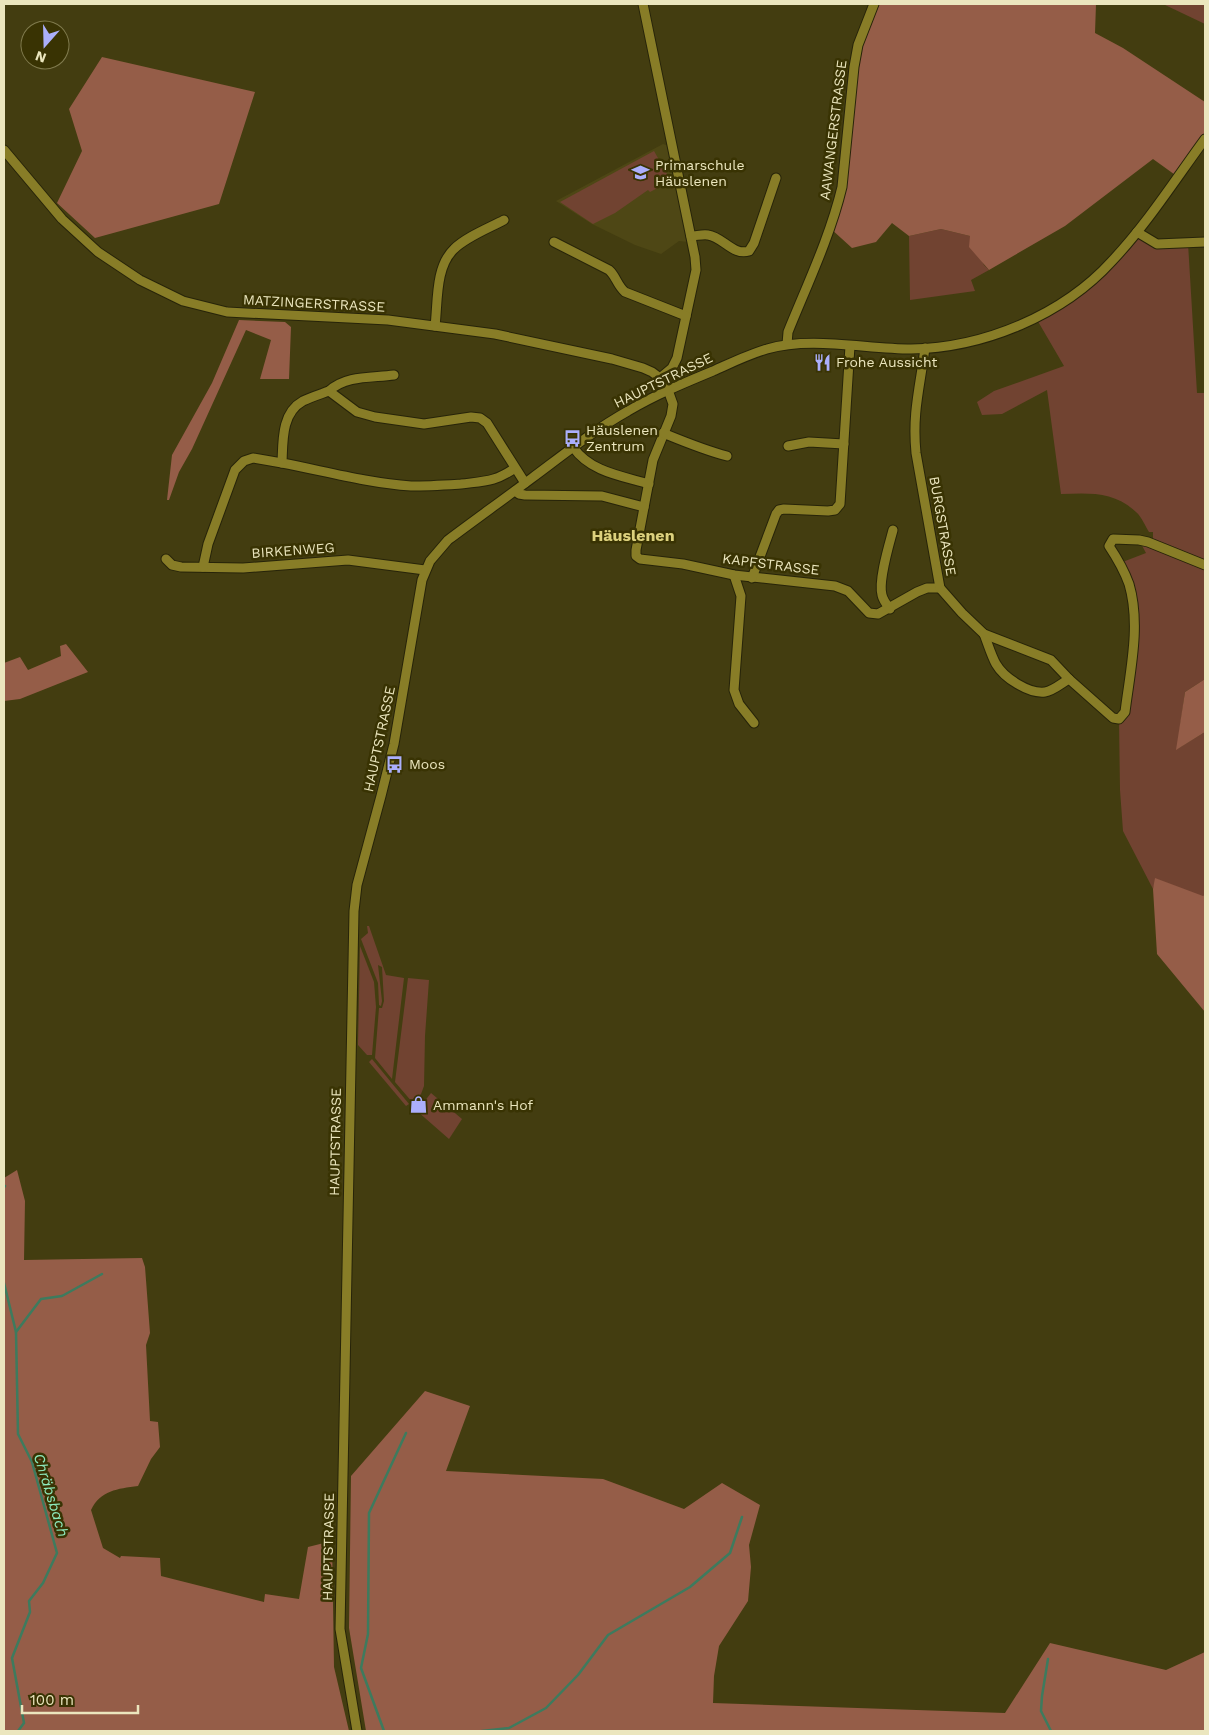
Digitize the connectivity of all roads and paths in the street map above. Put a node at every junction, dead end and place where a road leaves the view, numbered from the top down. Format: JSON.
{"nodes":[{"id":1,"x":643,"y":4,"type":"edge"},
{"id":2,"x":874,"y":4,"type":"edge"},
{"id":3,"x":1205,"y":140,"type":"edge"},
{"id":4,"x":4,"y":150,"type":"edge"},
{"id":5,"x":776,"y":178,"type":"dead end"},
{"id":6,"x":504,"y":220,"type":"dead end"},
{"id":7,"x":1137,"y":232,"type":"junction"},
{"id":8,"x":691,"y":236,"type":"junction"},
{"id":9,"x":554,"y":242,"type":"dead end"},
{"id":10,"x":1205,"y":242,"type":"edge"},
{"id":11,"x":686,"y":316,"type":"junction"},
{"id":12,"x":435,"y":326,"type":"junction"},
{"id":13,"x":787,"y":344,"type":"junction"},
{"id":14,"x":850,"y":346,"type":"junction"},
{"id":15,"x":925,"y":348,"type":"junction"},
{"id":16,"x":394,"y":375,"type":"dead end"},
{"id":17,"x":660,"y":378,"type":"junction"},
{"id":18,"x":668,"y":390,"type":"junction"},
{"id":19,"x":329,"y":391,"type":"junction"},
{"id":20,"x":663,"y":433,"type":"junction"},
{"id":21,"x":844,"y":444,"type":"junction"},
{"id":22,"x":788,"y":446,"type":"dead end"},
{"id":23,"x":573,"y":447,"type":"junction"},
{"id":24,"x":727,"y":456,"type":"dead end"},
{"id":25,"x":282,"y":463,"type":"junction"},
{"id":26,"x":515,"y":468,"type":"junction"},
{"id":27,"x":525,"y":483,"type":"junction"},
{"id":28,"x":649,"y":484,"type":"junction"},
{"id":29,"x":514,"y":490,"type":"junction"},
{"id":30,"x":644,"y":507,"type":"junction"},
{"id":31,"x":893,"y":530,"type":"dead end"},
{"id":32,"x":166,"y":559,"type":"dead end"},
{"id":33,"x":1205,"y":565,"type":"edge"},
{"id":34,"x":203,"y":567,"type":"junction"},
{"id":35,"x":425,"y":570,"type":"junction"},
{"id":36,"x":734,"y":575,"type":"junction"},
{"id":37,"x":752,"y":578,"type":"junction"},
{"id":38,"x":940,"y":588,"type":"junction"},
{"id":39,"x":890,"y":608,"type":"junction"},
{"id":40,"x":984,"y":634,"type":"junction"},
{"id":41,"x":1069,"y":679,"type":"junction"},
{"id":42,"x":754,"y":723,"type":"dead end"},
{"id":43,"x":357,"y":1731,"type":"edge"}],
"edges":[{"from":1,"to":8,"type":"street"},
{"from":2,"to":13,"type":"street","name":"AAWANGERSTRASSE"},
{"from":3,"to":7,"type":"street"},
{"from":4,"to":12,"type":"street","name":"MATZINGERSTRASSE"},
{"from":5,"to":8,"type":"street"},
{"from":6,"to":12,"type":"street"},
{"from":7,"to":10,"type":"street"},
{"from":7,"to":15,"type":"street","name":"HAUPTSTRASSE"},
{"from":8,"to":11,"type":"street"},
{"from":9,"to":11,"type":"street"},
{"from":11,"to":17,"type":"street"},
{"from":12,"to":17,"type":"street","name":"MATZINGERSTRASSE"},
{"from":13,"to":14,"type":"street","name":"HAUPTSTRASSE"},
{"from":13,"to":18,"type":"street","name":"HAUPTSTRASSE"},
{"from":14,"to":15,"type":"street","name":"HAUPTSTRASSE"},
{"from":14,"to":21,"type":"street"},
{"from":15,"to":38,"type":"street","name":"BURGSTRASSE"},
{"from":16,"to":19,"type":"street"},
{"from":17,"to":18,"type":"street","name":"MATZINGERSTRASSE"},
{"from":18,"to":20,"type":"street"},
{"from":18,"to":23,"type":"street","name":"HAUPTSTRASSE"},
{"from":19,"to":25,"type":"street"},
{"from":19,"to":26,"type":"street"},
{"from":20,"to":24,"type":"street"},
{"from":20,"to":28,"type":"street"},
{"from":21,"to":22,"type":"street"},
{"from":21,"to":37,"type":"street"},
{"from":23,"to":27,"type":"street","name":"HAUPTSTRASSE"},
{"from":23,"to":28,"type":"street"},
{"from":25,"to":26,"type":"street"},
{"from":25,"to":34,"type":"street"},
{"from":26,"to":27,"type":"street"},
{"from":27,"to":29,"type":"street","name":"HAUPTSTRASSE"},
{"from":28,"to":30,"type":"street"},
{"from":29,"to":30,"type":"street"},
{"from":29,"to":35,"type":"street","name":"HAUPTSTRASSE"},
{"from":30,"to":36,"type":"street","name":"KAPFSTRASSE"},
{"from":31,"to":39,"type":"street"},
{"from":32,"to":34,"type":"street","name":"BIRKENWEG"},
{"from":33,"to":41,"type":"street","name":"BURGSTRASSE"},
{"from":34,"to":35,"type":"street","name":"BIRKENWEG"},
{"from":35,"to":43,"type":"street","name":"HAUPTSTRASSE"},
{"from":36,"to":37,"type":"street","name":"KAPFSTRASSE"},
{"from":36,"to":42,"type":"street"},
{"from":37,"to":39,"type":"street","name":"KAPFSTRASSE"},
{"from":38,"to":39,"type":"street","name":"KAPFSTRASSE"},
{"from":38,"to":40,"type":"street","name":"BURGSTRASSE"},
{"from":40,"to":41,"type":"street","name":"BURGSTRASSE"},
{"from":40,"to":41,"type":"street"}]}
